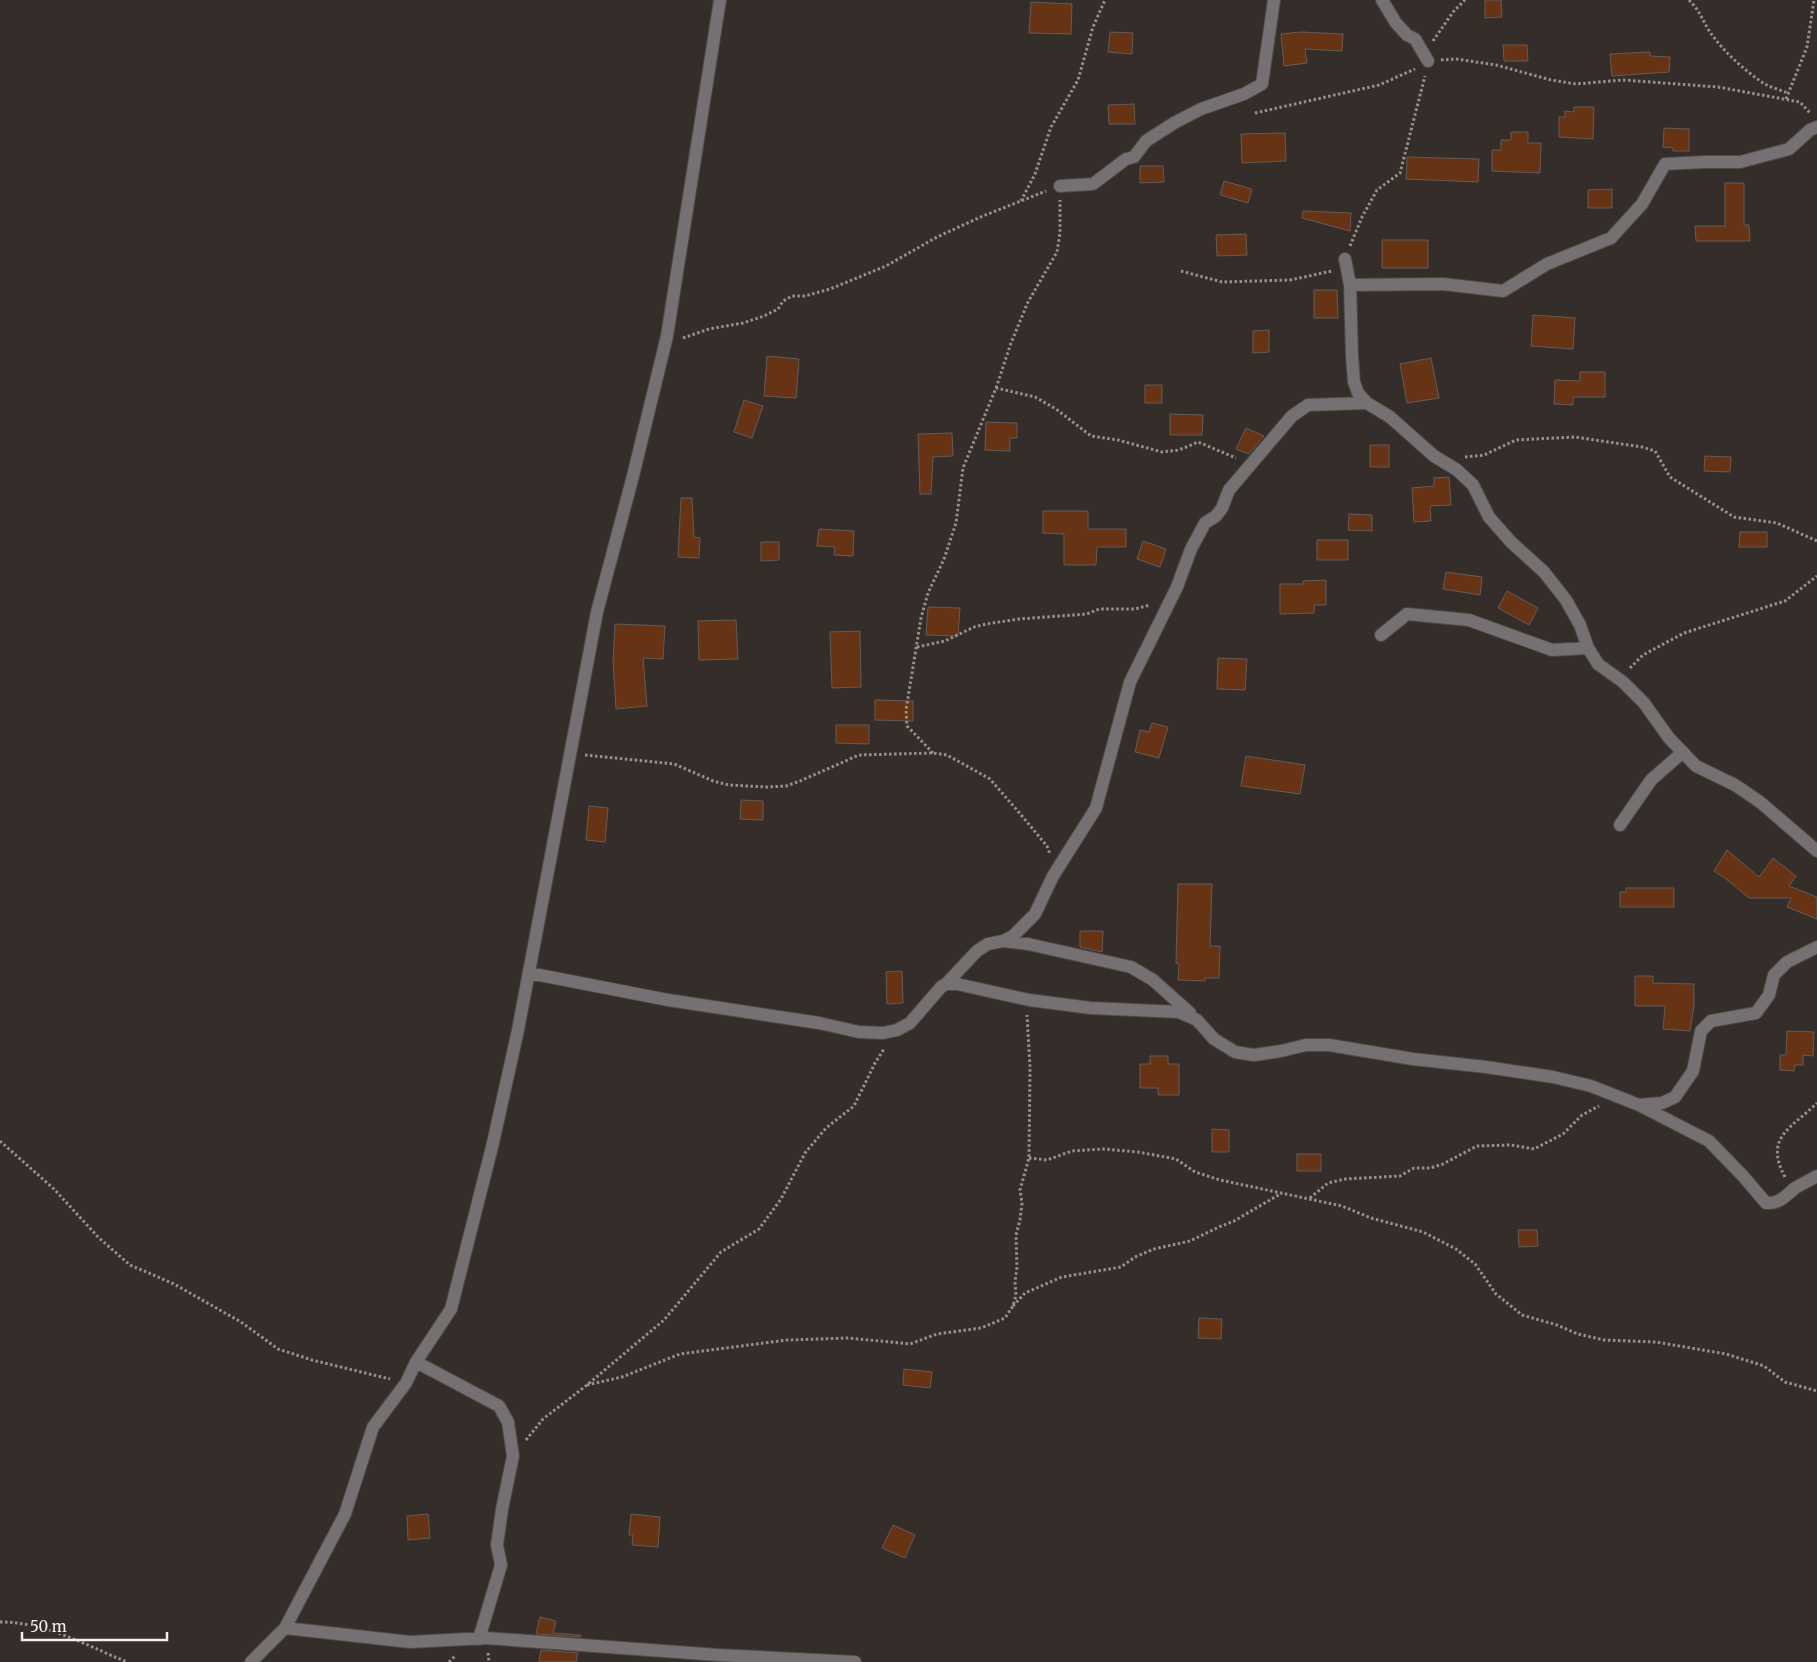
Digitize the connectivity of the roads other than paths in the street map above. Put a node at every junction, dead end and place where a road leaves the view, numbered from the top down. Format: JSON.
{"nodes":[{"id":1,"x":720,"y":0,"type":"edge"},
{"id":2,"x":1274,"y":0,"type":"edge"},
{"id":3,"x":1382,"y":0,"type":"edge"},
{"id":4,"x":1428,"y":61,"type":"road end"},
{"id":5,"x":1815,"y":121,"type":"edge"},
{"id":6,"x":1060,"y":186,"type":"road end"},
{"id":7,"x":1345,"y":259,"type":"road end"},
{"id":8,"x":1350,"y":285,"type":"junction"},
{"id":9,"x":1367,"y":403,"type":"junction"},
{"id":10,"x":1381,"y":636,"type":"dead end"},
{"id":11,"x":1588,"y":648,"type":"junction"},
{"id":12,"x":1683,"y":752,"type":"junction"},
{"id":13,"x":1620,"y":825,"type":"dead end"},
{"id":14,"x":1817,"y":851,"type":"edge"},
{"id":15,"x":1003,"y":941,"type":"junction"},
{"id":16,"x":1817,"y":947,"type":"edge"},
{"id":17,"x":530,"y":974,"type":"junction"},
{"id":18,"x":946,"y":984,"type":"junction"},
{"id":19,"x":1197,"y":1020,"type":"junction"},
{"id":20,"x":1639,"y":1104,"type":"junction"},
{"id":21,"x":1817,"y":1176,"type":"edge"},
{"id":22,"x":416,"y":1362,"type":"junction"},
{"id":23,"x":285,"y":1628,"type":"junction"},
{"id":24,"x":478,"y":1639,"type":"junction"},
{"id":25,"x":251,"y":1662,"type":"edge"},
{"id":26,"x":855,"y":1662,"type":"edge"}],
"edges":[{"from":1,"to":17,"type":"street"},
{"from":2,"to":6,"type":"street"},
{"from":3,"to":4,"type":"street"},
{"from":5,"to":8,"type":"street"},
{"from":7,"to":8,"type":"street"},
{"from":8,"to":9,"type":"street"},
{"from":9,"to":11,"type":"street"},
{"from":9,"to":15,"type":"street"},
{"from":10,"to":11,"type":"street"},
{"from":11,"to":12,"type":"street"},
{"from":12,"to":13,"type":"street"},
{"from":12,"to":14,"type":"street"},
{"from":15,"to":18,"type":"street"},
{"from":15,"to":19,"type":"street"},
{"from":16,"to":20,"type":"street"},
{"from":17,"to":18,"type":"street"},
{"from":17,"to":22,"type":"street"},
{"from":18,"to":19,"type":"street"},
{"from":19,"to":20,"type":"street"},
{"from":20,"to":21,"type":"street"},
{"from":22,"to":23,"type":"street"},
{"from":22,"to":24,"type":"street"},
{"from":23,"to":24,"type":"street"},
{"from":23,"to":25,"type":"street"},
{"from":24,"to":26,"type":"street"}]}
